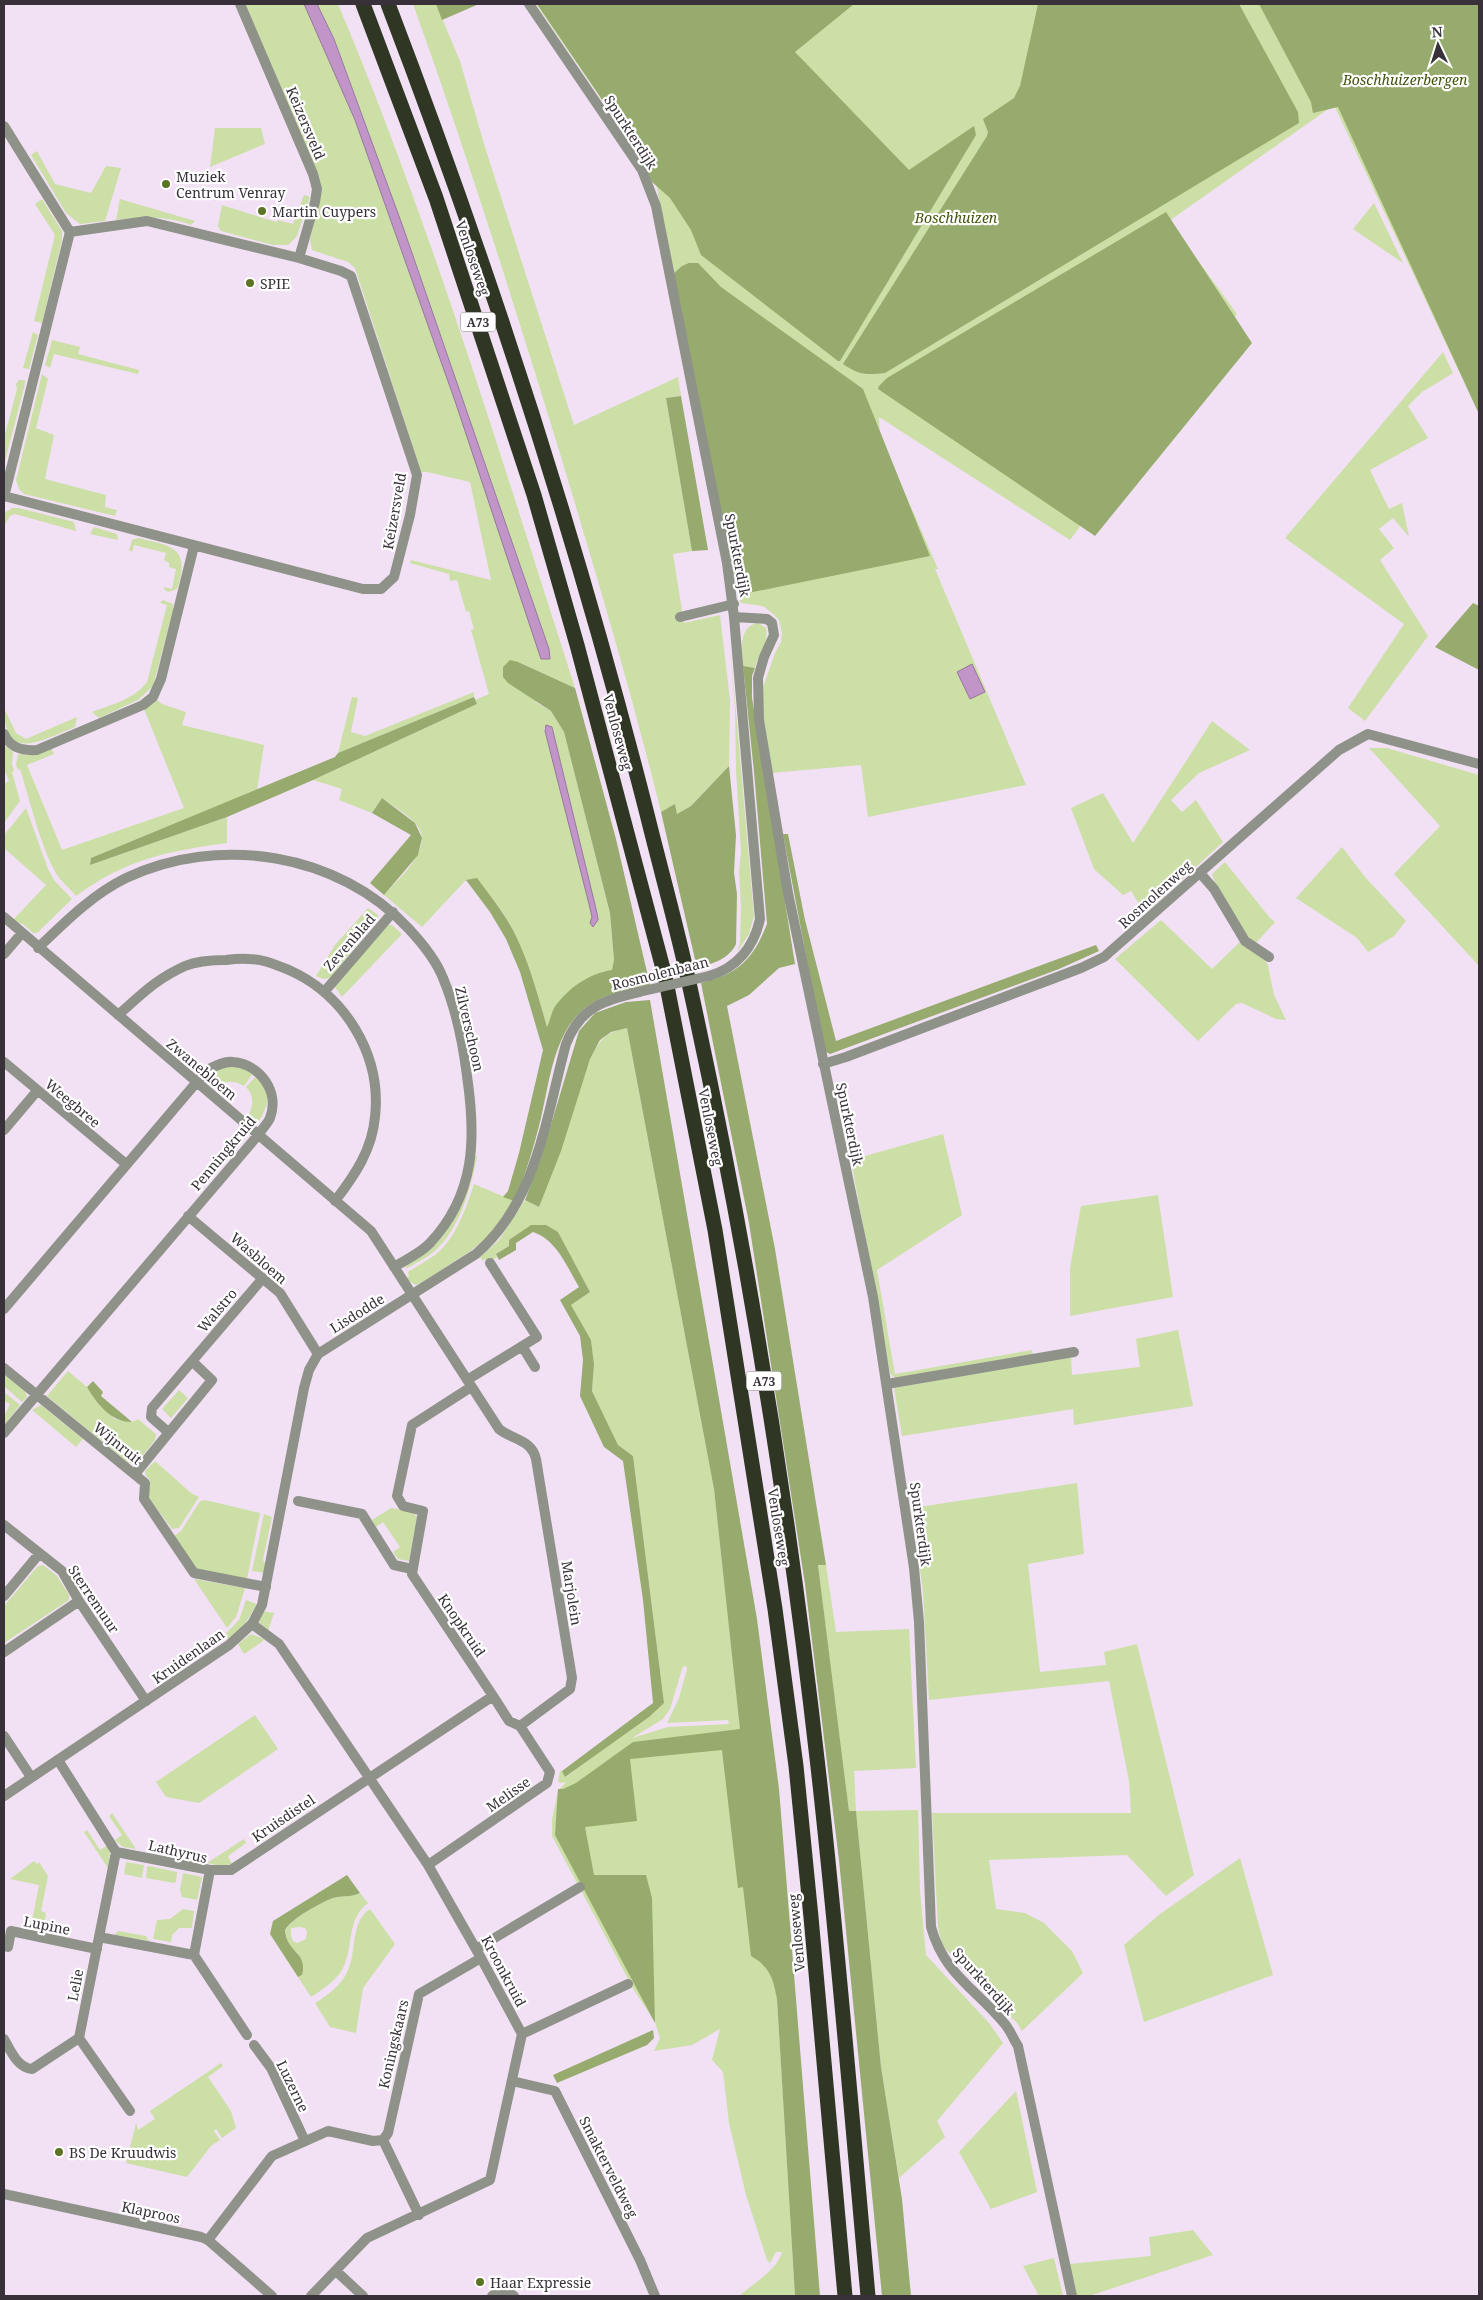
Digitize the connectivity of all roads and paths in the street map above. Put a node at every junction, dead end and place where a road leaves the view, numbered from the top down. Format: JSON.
{"nodes":[{"id":1,"x":240,"y":4,"type":"edge"},
{"id":2,"x":363,"y":4,"type":"edge"},
{"id":3,"x":388,"y":4,"type":"edge"},
{"id":4,"x":398,"y":4,"type":"edge"},
{"id":5,"x":530,"y":4,"type":"edge"},
{"id":6,"x":424,"y":98,"type":"junction"},
{"id":7,"x":4,"y":126,"type":"edge"},
{"id":8,"x":70,"y":232,"type":"junction"},
{"id":9,"x":299,"y":258,"type":"junction"},
{"id":10,"x":4,"y":497,"type":"edge"},
{"id":11,"x":194,"y":546,"type":"junction"},
{"id":12,"x":734,"y":604,"type":"junction"},
{"id":13,"x":680,"y":617,"type":"dead end"},
{"id":14,"x":734,"y":617,"type":"junction"},
{"id":15,"x":4,"y":734,"type":"edge"},
{"id":16,"x":1479,"y":764,"type":"edge"},
{"id":17,"x":1200,"y":873,"type":"junction"},
{"id":18,"x":393,"y":912,"type":"junction"},
{"id":19,"x":4,"y":918,"type":"edge"},
{"id":20,"x":22,"y":933,"type":"junction"},
{"id":21,"x":38,"y":948,"type":"junction"},
{"id":22,"x":4,"y":954,"type":"edge"},
{"id":23,"x":1269,"y":957,"type":"dead end"},
{"id":24,"x":325,"y":991,"type":"junction"},
{"id":25,"x":118,"y":1016,"type":"junction"},
{"id":26,"x":4,"y":1062,"type":"edge"},
{"id":27,"x":823,"y":1064,"type":"junction"},
{"id":28,"x":196,"y":1083,"type":"junction"},
{"id":29,"x":37,"y":1091,"type":"junction"},
{"id":30,"x":4,"y":1130,"type":"edge"},
{"id":31,"x":259,"y":1134,"type":"junction"},
{"id":32,"x":126,"y":1164,"type":"junction"},
{"id":33,"x":335,"y":1201,"type":"junction"},
{"id":34,"x":188,"y":1216,"type":"junction"},
{"id":35,"x":490,"y":1263,"type":"dead end"},
{"id":36,"x":394,"y":1267,"type":"junction"},
{"id":37,"x":263,"y":1278,"type":"junction"},
{"id":38,"x":412,"y":1295,"type":"junction"},
{"id":39,"x":4,"y":1309,"type":"edge"},
{"id":40,"x":522,"y":1346,"type":"junction"},
{"id":41,"x":1074,"y":1352,"type":"dead end"},
{"id":42,"x":318,"y":1354,"type":"junction"},
{"id":43,"x":192,"y":1361,"type":"junction"},
{"id":44,"x":535,"y":1367,"type":"dead end"},
{"id":45,"x":4,"y":1368,"type":"edge"},
{"id":46,"x":469,"y":1384,"type":"junction"},
{"id":47,"x":887,"y":1384,"type":"junction"},
{"id":48,"x":36,"y":1395,"type":"junction"},
{"id":49,"x":168,"y":1432,"type":"junction"},
{"id":50,"x":4,"y":1433,"type":"edge"},
{"id":51,"x":135,"y":1474,"type":"junction"},
{"id":52,"x":298,"y":1502,"type":"dead end"},
{"id":53,"x":4,"y":1525,"type":"edge"},
{"id":54,"x":39,"y":1554,"type":"junction"},
{"id":55,"x":412,"y":1568,"type":"junction"},
{"id":56,"x":266,"y":1587,"type":"junction"},
{"id":57,"x":4,"y":1596,"type":"edge"},
{"id":58,"x":79,"y":1601,"type":"junction"},
{"id":59,"x":252,"y":1624,"type":"junction"},
{"id":60,"x":4,"y":1652,"type":"edge"},
{"id":61,"x":493,"y":1696,"type":"junction"},
{"id":62,"x":146,"y":1701,"type":"junction"},
{"id":63,"x":520,"y":1726,"type":"junction"},
{"id":64,"x":4,"y":1736,"type":"edge"},
{"id":65,"x":58,"y":1760,"type":"junction"},
{"id":66,"x":31,"y":1778,"type":"junction"},
{"id":67,"x":369,"y":1778,"type":"junction"},
{"id":68,"x":4,"y":1796,"type":"edge"},
{"id":69,"x":116,"y":1852,"type":"junction"},
{"id":70,"x":428,"y":1865,"type":"junction"},
{"id":71,"x":210,"y":1870,"type":"junction"},
{"id":72,"x":580,"y":1888,"type":"dead end"},
{"id":73,"x":100,"y":1937,"type":"junction"},
{"id":74,"x":4,"y":1946,"type":"edge"},
{"id":75,"x":97,"y":1949,"type":"junction"},
{"id":76,"x":479,"y":1953,"type":"junction"},
{"id":77,"x":194,"y":1956,"type":"junction"},
{"id":78,"x":628,"y":1984,"type":"dead end"},
{"id":79,"x":522,"y":2034,"type":"junction"},
{"id":80,"x":248,"y":2035,"type":"dead end"},
{"id":81,"x":79,"y":2038,"type":"junction"},
{"id":82,"x":4,"y":2039,"type":"edge"},
{"id":83,"x":254,"y":2045,"type":"dead end"},
{"id":84,"x":512,"y":2081,"type":"junction"},
{"id":85,"x":130,"y":2111,"type":"dead end"},
{"id":86,"x":384,"y":2140,"type":"junction"},
{"id":87,"x":305,"y":2141,"type":"junction"},
{"id":88,"x":4,"y":2194,"type":"edge"},
{"id":89,"x":419,"y":2215,"type":"junction"},
{"id":90,"x":208,"y":2240,"type":"junction"},
{"id":91,"x":336,"y":2272,"type":"junction"},
{"id":92,"x":272,"y":2296,"type":"edge"},
{"id":93,"x":311,"y":2296,"type":"edge"},
{"id":94,"x":363,"y":2296,"type":"edge"},
{"id":95,"x":492,"y":2296,"type":"edge"},
{"id":96,"x":514,"y":2296,"type":"edge"},
{"id":97,"x":655,"y":2296,"type":"edge"},
{"id":98,"x":845,"y":2296,"type":"edge"},
{"id":99,"x":868,"y":2296,"type":"edge"},
{"id":100,"x":1072,"y":2296,"type":"edge"}],
"edges":[{"from":1,"to":9,"type":"street","name":"Keizersveld"},
{"from":2,"to":98,"type":"highway","name":"Venloseweg","number":"A73"},
{"from":3,"to":6,"type":"highway","number":"A73"},
{"from":4,"to":6,"type":"highway","number":"A73"},
{"from":5,"to":12,"type":"street","name":"Spurkterdijk"},
{"from":6,"to":99,"type":"highway","name":"Venloseweg","number":"A73"},
{"from":7,"to":8,"type":"street"},
{"from":8,"to":9,"type":"street","name":"Keizersveld"},
{"from":8,"to":10,"type":"street","name":"Keizersveld"},
{"from":9,"to":11,"type":"street","name":"Keizersveld"},
{"from":10,"to":11,"type":"street","name":"Keizersveld"},
{"from":11,"to":15,"type":"street"},
{"from":12,"to":13,"type":"street"},
{"from":12,"to":14,"type":"street","name":"Spurkterdijk"},
{"from":14,"to":27,"type":"street","name":"Spurkterdijk"},
{"from":14,"to":38,"type":"street","name":"Rosmolenbaan","bridge":true},
{"from":16,"to":17,"type":"street","name":"Rosmolenweg"},
{"from":17,"to":23,"type":"street"},
{"from":17,"to":27,"type":"street","name":"Rosmolenweg"},
{"from":18,"to":21,"type":"street","name":"Zilverschoon"},
{"from":18,"to":24,"type":"street","name":"Zevenblad"},
{"from":18,"to":36,"type":"street","name":"Zilverschoon"},
{"from":19,"to":20,"type":"street","name":"Zwanebloem"},
{"from":20,"to":21,"type":"street","name":"Zwanebloem"},
{"from":20,"to":22,"type":"street"},
{"from":21,"to":25,"type":"street","name":"Zwanebloem"},
{"from":24,"to":25,"type":"street","name":"Zevenblad"},
{"from":24,"to":33,"type":"street","name":"Zevenblad"},
{"from":25,"to":28,"type":"street","name":"Zwanebloem"},
{"from":26,"to":29,"type":"street","name":"Weegbree"},
{"from":27,"to":47,"type":"street","name":"Spurkterdijk"},
{"from":28,"to":31,"type":"street","name":"Zwanebloem"},
{"from":28,"to":31,"type":"street","name":"Penningkruid"},
{"from":28,"to":32,"type":"street","name":"Penningkruid"},
{"from":29,"to":30,"type":"street"},
{"from":29,"to":32,"type":"street","name":"Weegbree"},
{"from":31,"to":33,"type":"street","name":"Zwanebloem"},
{"from":31,"to":34,"type":"street","name":"Penningkruid"},
{"from":32,"to":39,"type":"street","name":"Penningkruid"},
{"from":33,"to":36,"type":"street","name":"Zwanebloem"},
{"from":34,"to":37,"type":"street","name":"Wasbloem"},
{"from":34,"to":48,"type":"street","name":"Penningkruid"},
{"from":35,"to":40,"type":"street"},
{"from":36,"to":38,"type":"street","name":"Zwanebloem"},
{"from":37,"to":42,"type":"street","name":"Wasbloem"},
{"from":37,"to":43,"type":"street","name":"Walstro"},
{"from":38,"to":42,"type":"street","name":"Lisdodde"},
{"from":38,"to":46,"type":"street","name":"Marjolein"},
{"from":40,"to":44,"type":"street"},
{"from":40,"to":46,"type":"street"},
{"from":41,"to":47,"type":"street"},
{"from":42,"to":56,"type":"street","name":"Kruidenlaan"},
{"from":43,"to":49,"type":"street","name":"Walstro"},
{"from":43,"to":49,"type":"street"},
{"from":45,"to":48,"type":"street","name":"Wijnruit"},
{"from":46,"to":55,"type":"street"},
{"from":46,"to":63,"type":"street","name":"Marjolein"},
{"from":47,"to":100,"type":"street","name":"Spurkterdijk"},
{"from":48,"to":50,"type":"street","name":"Penningkruid"},
{"from":48,"to":51,"type":"street","name":"Wijnruit"},
{"from":49,"to":51,"type":"street"},
{"from":51,"to":56,"type":"street","name":"Wijnruit"},
{"from":52,"to":55,"type":"street"},
{"from":53,"to":54,"type":"street","name":"Sterremuur"},
{"from":54,"to":57,"type":"street"},
{"from":54,"to":58,"type":"street","name":"Sterremuur"},
{"from":55,"to":61,"type":"street","name":"Knopkruid"},
{"from":56,"to":59,"type":"street","name":"Kruidenlaan"},
{"from":58,"to":60,"type":"street"},
{"from":58,"to":62,"type":"street","name":"Sterremuur"},
{"from":59,"to":62,"type":"street","name":"Kruidenlaan"},
{"from":59,"to":67,"type":"street","name":"Kroonkruid"},
{"from":61,"to":63,"type":"street"},
{"from":61,"to":67,"type":"street"},
{"from":62,"to":65,"type":"street","name":"Kruidenlaan"},
{"from":63,"to":70,"type":"street","name":"Melisse"},
{"from":64,"to":66,"type":"street"},
{"from":65,"to":66,"type":"street","name":"Kruidenlaan"},
{"from":65,"to":69,"type":"street"},
{"from":66,"to":68,"type":"street","name":"Kruidenlaan"},
{"from":67,"to":70,"type":"street","name":"Kroonkruid"},
{"from":67,"to":71,"type":"street","name":"Kruisdistel"},
{"from":69,"to":71,"type":"street","name":"Lathyrus"},
{"from":69,"to":73,"type":"street"},
{"from":70,"to":76,"type":"street","name":"Kroonkruid"},
{"from":71,"to":77,"type":"street","name":"Lathyrus"},
{"from":72,"to":76,"type":"street","name":"Koningskaars"},
{"from":73,"to":75,"type":"street","name":"Lelie"},
{"from":73,"to":77,"type":"street"},
{"from":74,"to":75,"type":"street","name":"Lupine"},
{"from":75,"to":81,"type":"street","name":"Lelie"},
{"from":76,"to":79,"type":"street","name":"Kroonkruid"},
{"from":76,"to":86,"type":"street","name":"Koningskaars"},
{"from":77,"to":80,"type":"street"},
{"from":78,"to":79,"type":"street"},
{"from":79,"to":84,"type":"street"},
{"from":81,"to":82,"type":"street"},
{"from":81,"to":85,"type":"street"},
{"from":83,"to":87,"type":"street","name":"Luzerne"},
{"from":84,"to":89,"type":"street"},
{"from":84,"to":97,"type":"street","name":"Smakterveldweg"},
{"from":86,"to":87,"type":"street"},
{"from":86,"to":89,"type":"street"},
{"from":87,"to":90,"type":"street"},
{"from":88,"to":90,"type":"street","name":"Klaproos"},
{"from":89,"to":91,"type":"street"},
{"from":90,"to":92,"type":"street","name":"Klaproos"},
{"from":91,"to":93,"type":"street"},
{"from":91,"to":94,"type":"street"},
{"from":95,"to":96,"type":"street"}]}
